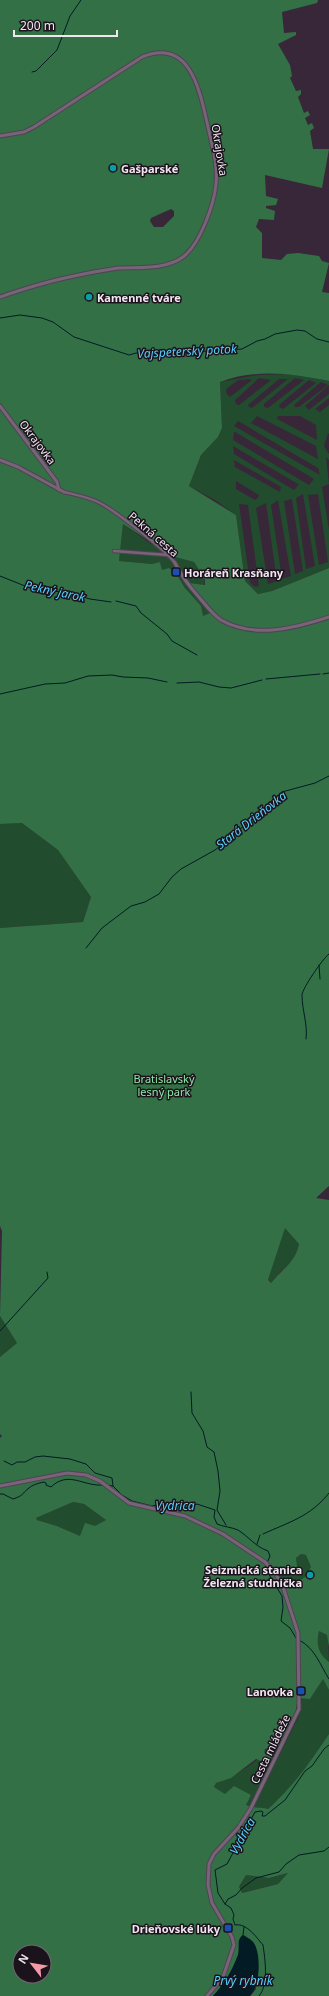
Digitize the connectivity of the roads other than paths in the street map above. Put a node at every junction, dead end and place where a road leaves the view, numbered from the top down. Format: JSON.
{"nodes":[{"id":1,"x":0,"y":136,"type":"edge"},
{"id":2,"x":0,"y":297,"type":"edge"},
{"id":3,"x":0,"y":406,"type":"edge"},
{"id":4,"x":0,"y":460,"type":"edge"},
{"id":5,"x":59,"y":490,"type":"junction"},
{"id":6,"x":64,"y":492,"type":"joint"},
{"id":7,"x":114,"y":551,"type":"dead end"},
{"id":8,"x":168,"y":555,"type":"junction"},
{"id":9,"x":175,"y":563,"type":"joint"},
{"id":10,"x":329,"y":617,"type":"edge"},
{"id":11,"x":0,"y":1486,"type":"edge"},
{"id":12,"x":207,"y":1996,"type":"edge"}],
"edges":[{"from":1,"to":2,"type":"street","name":"Okrajovka"},
{"from":3,"to":5,"type":"street","name":"Okrajovka"},
{"from":4,"to":5,"type":"street","name":"Pekná cesta"},
{"from":5,"to":6,"type":"street","name":"Pekná cesta"},
{"from":6,"to":8,"type":"street","name":"Pekná cesta"},
{"from":7,"to":8,"type":"street"},
{"from":8,"to":9,"type":"street","name":"Pekná cesta"},
{"from":9,"to":10,"type":"street","name":"Pekná cesta"},
{"from":11,"to":12,"type":"street","name":"Cesta mládeže"}]}
